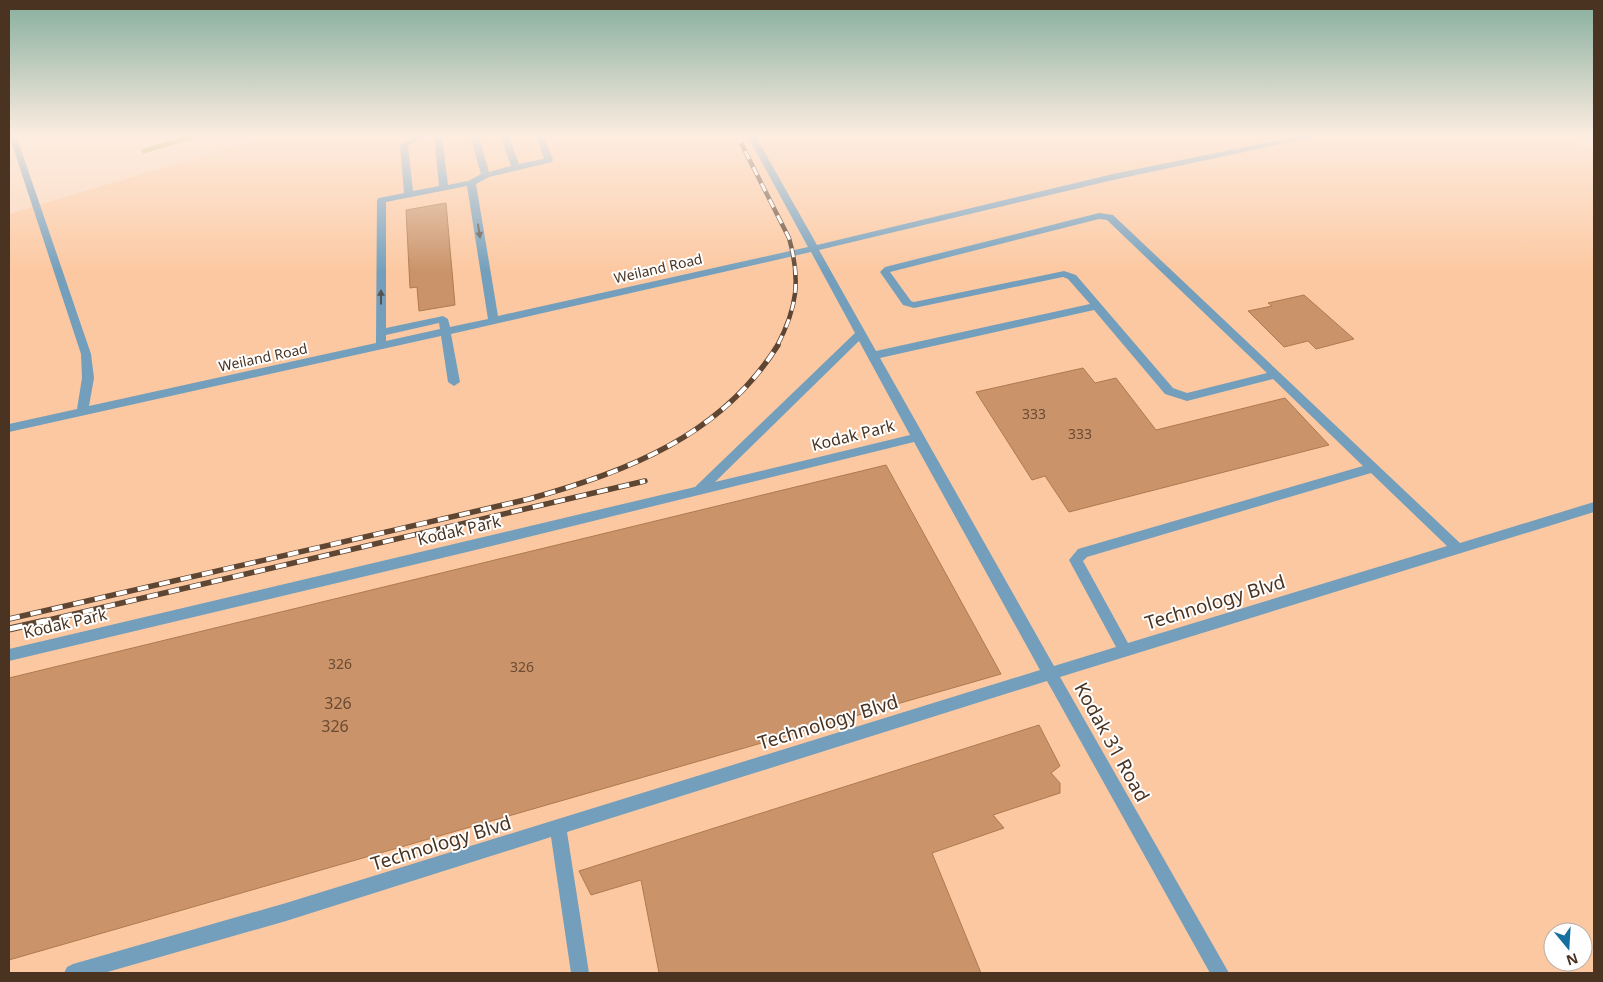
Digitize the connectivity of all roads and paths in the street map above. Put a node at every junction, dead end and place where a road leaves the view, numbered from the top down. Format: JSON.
{"nodes":[{"id":1,"x":28,"y":181,"type":"edge"},
{"id":2,"x":408,"y":181,"type":"edge"},
{"id":3,"x":443,"y":181,"type":"edge"},
{"id":4,"x":475,"y":181,"type":"edge"},
{"id":5,"x":776,"y":181,"type":"edge"},
{"id":6,"x":1097,"y":181,"type":"edge"},
{"id":7,"x":471,"y":183,"type":"junction"},
{"id":8,"x":444,"y":188,"type":"junction"},
{"id":9,"x":409,"y":194,"type":"junction"},
{"id":10,"x":813,"y":249,"type":"junction"},
{"id":11,"x":1096,"y":306,"type":"junction"},
{"id":12,"x":494,"y":321,"type":"junction"},
{"id":13,"x":445,"y":332,"type":"junction"},
{"id":14,"x":381,"y":333,"type":"junction"},
{"id":15,"x":860,"y":334,"type":"junction"},
{"id":16,"x":381,"y":346,"type":"junction"},
{"id":17,"x":872,"y":356,"type":"junction"},
{"id":18,"x":1275,"y":374,"type":"junction"},
{"id":19,"x":454,"y":382,"type":"dead end"},
{"id":20,"x":82,"y":412,"type":"junction"},
{"id":21,"x":9,"y":428,"type":"edge"},
{"id":22,"x":918,"y":437,"type":"junction"},
{"id":23,"x":1373,"y":468,"type":"junction"},
{"id":24,"x":699,"y":490,"type":"junction"},
{"id":25,"x":1594,"y":507,"type":"edge"},
{"id":26,"x":1458,"y":549,"type":"junction"},
{"id":27,"x":1126,"y":650,"type":"junction"},
{"id":28,"x":9,"y":655,"type":"edge"},
{"id":29,"x":1051,"y":674,"type":"junction"},
{"id":30,"x":558,"y":827,"type":"junction"},
{"id":31,"x":73,"y":973,"type":"edge"},
{"id":32,"x":580,"y":973,"type":"edge"},
{"id":33,"x":1220,"y":973,"type":"edge"}],
"edges":[{"from":1,"to":20,"type":"street"},
{"from":2,"to":9,"type":"street"},
{"from":3,"to":8,"type":"street"},
{"from":4,"to":7,"type":"street"},
{"from":5,"to":10,"type":"street","name":"Kodak 31 Road"},
{"from":6,"to":10,"type":"street","name":"Weiland Road"},
{"from":7,"to":8,"type":"street"},
{"from":7,"to":12,"type":"street","one_way":true},
{"from":8,"to":9,"type":"street"},
{"from":14,"to":9,"type":"street","one_way":true},
{"from":10,"to":12,"type":"street","name":"Weiland Road"},
{"from":10,"to":15,"type":"street","name":"Kodak 31 Road"},
{"from":11,"to":17,"type":"street"},
{"from":11,"to":18,"type":"street"},
{"from":11,"to":18,"type":"street"},
{"from":12,"to":13,"type":"street","name":"Weiland Road"},
{"from":13,"to":14,"type":"street"},
{"from":13,"to":16,"type":"street","name":"Weiland Road"},
{"from":13,"to":19,"type":"street"},
{"from":14,"to":16,"type":"street"},
{"from":15,"to":17,"type":"street","name":"Kodak 31 Road"},
{"from":15,"to":24,"type":"street"},
{"from":16,"to":20,"type":"street","name":"Weiland Road"},
{"from":17,"to":22,"type":"street","name":"Kodak 31 Road"},
{"from":18,"to":23,"type":"street"},
{"from":20,"to":21,"type":"street","name":"Weiland Road"},
{"from":22,"to":24,"type":"street","name":"Kodak Park"},
{"from":22,"to":29,"type":"street","name":"Kodak 31 Road"},
{"from":23,"to":26,"type":"street"},
{"from":23,"to":27,"type":"street"},
{"from":24,"to":28,"type":"street","name":"Kodak Park"},
{"from":25,"to":26,"type":"street","name":"Technology Blvd"},
{"from":26,"to":27,"type":"street","name":"Technology Blvd"},
{"from":27,"to":29,"type":"street","name":"Technology Blvd"},
{"from":29,"to":30,"type":"street","name":"Technology Blvd"},
{"from":29,"to":33,"type":"street","name":"Kodak 31 Road"},
{"from":30,"to":31,"type":"street","name":"Technology Blvd"},
{"from":30,"to":32,"type":"street"}]}
